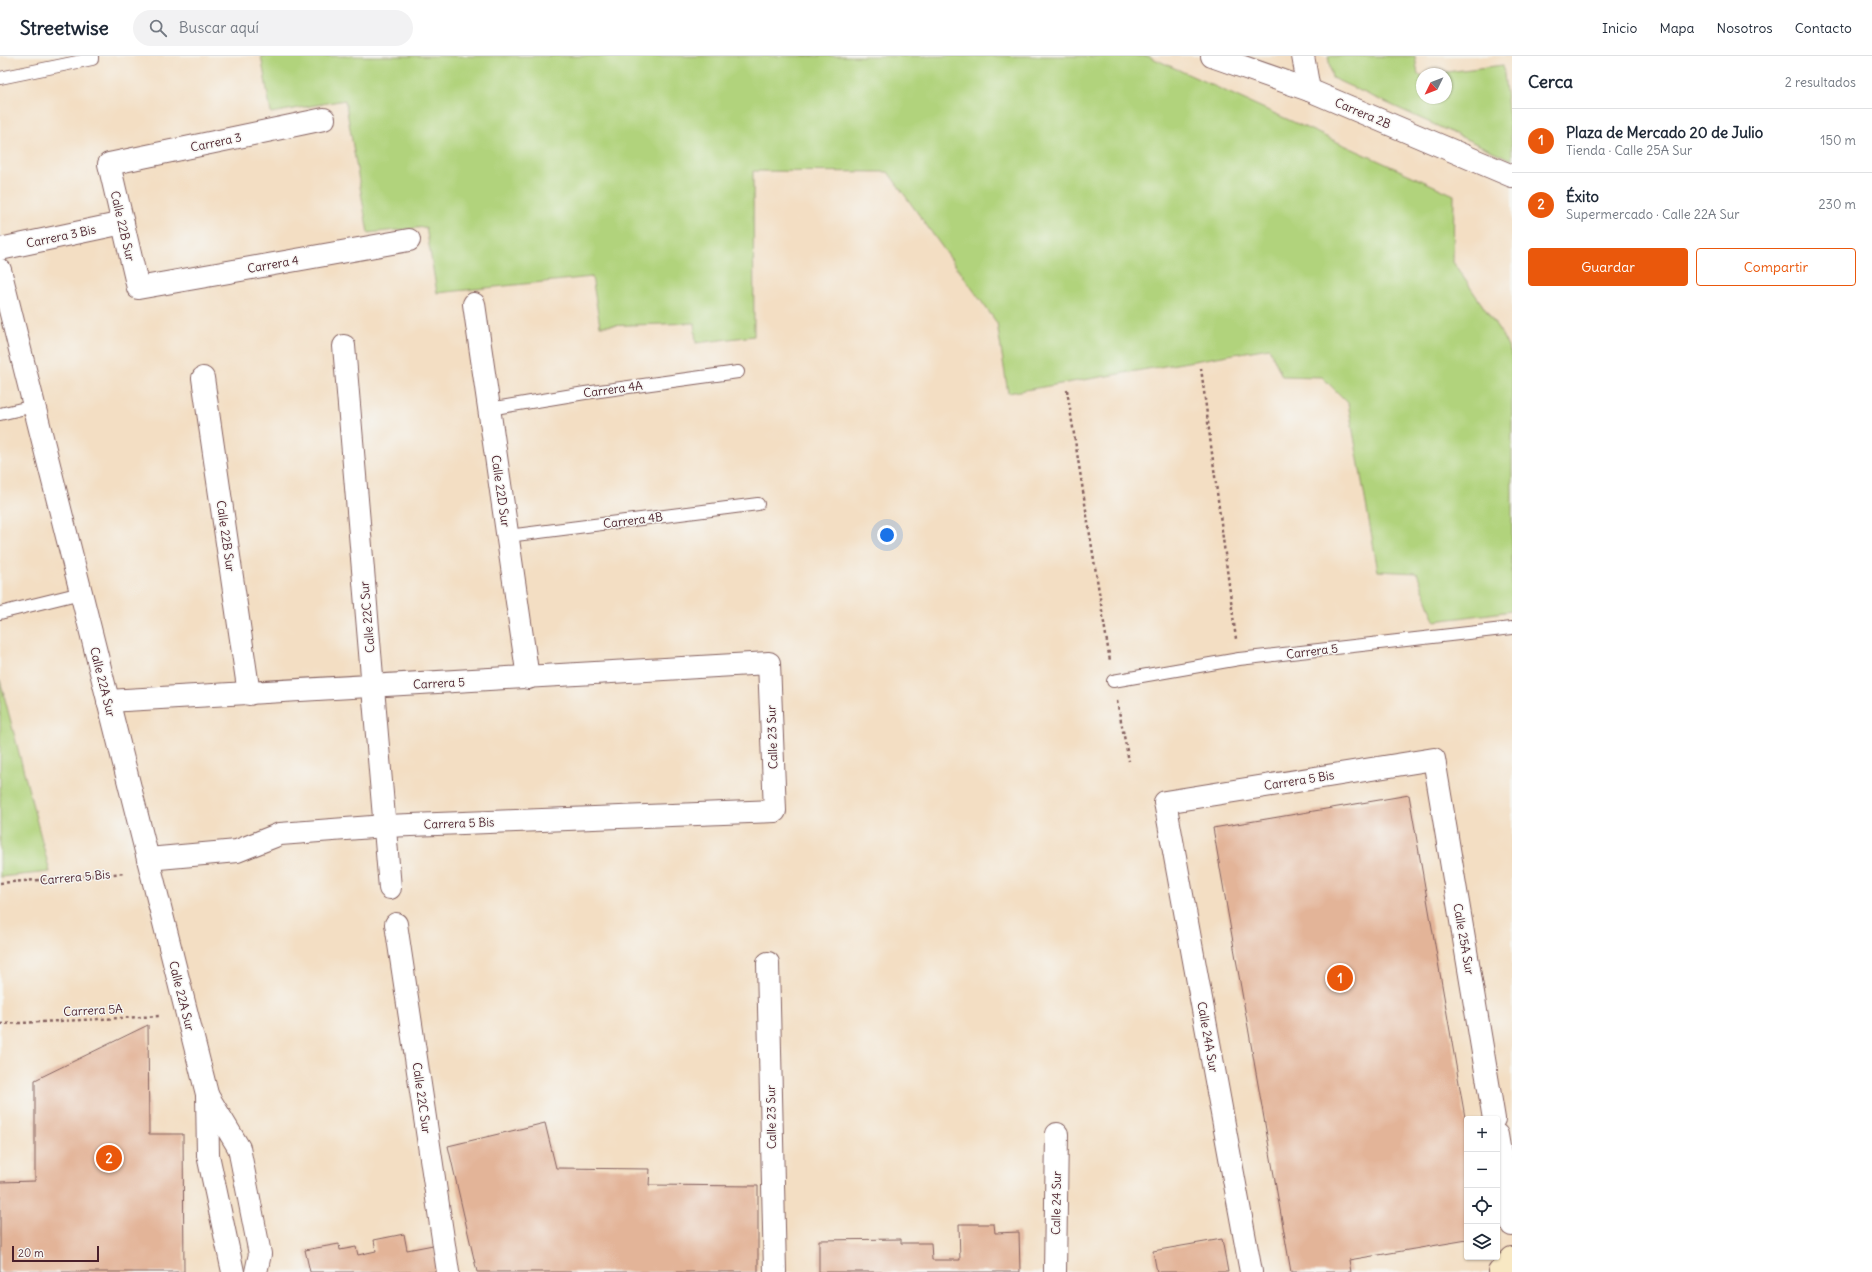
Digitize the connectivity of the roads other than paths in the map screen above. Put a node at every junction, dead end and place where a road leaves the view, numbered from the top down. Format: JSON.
{"nodes":[{"id":1,"x":92,"y":56,"type":"edge"},
{"id":2,"x":1212,"y":56,"type":"edge"},
{"id":3,"x":1303,"y":56,"type":"edge"},
{"id":4,"x":0,"y":78,"type":"edge"},
{"id":5,"x":1309,"y":90,"type":"junction"},
{"id":6,"x":324,"y":119,"type":"dead end"},
{"id":7,"x":109,"y":164,"type":"joint"},
{"id":8,"x":1512,"y":176,"type":"edge"},
{"id":9,"x":123,"y":223,"type":"junction"},
{"id":10,"x":409,"y":240,"type":"dead end"},
{"id":11,"x":0,"y":249,"type":"edge"},
{"id":12,"x":0,"y":270,"type":"edge"},
{"id":13,"x":138,"y":288,"type":"joint"},
{"id":14,"x":474,"y":304,"type":"dead end"},
{"id":15,"x":344,"y":346,"type":"dead end"},
{"id":16,"x":738,"y":372,"type":"dead end"},
{"id":17,"x":203,"y":378,"type":"dead end"},
{"id":18,"x":34,"y":406,"type":"junction"},
{"id":19,"x":489,"y":409,"type":"junction"},
{"id":20,"x":0,"y":414,"type":"edge"},
{"id":21,"x":758,"y":504,"type":"dead end"},
{"id":22,"x":508,"y":536,"type":"junction"},
{"id":23,"x":81,"y":593,"type":"junction"},
{"id":24,"x":0,"y":613,"type":"edge"},
{"id":25,"x":1512,"y":628,"type":"edge"},
{"id":26,"x":769,"y":664,"type":"joint"},
{"id":27,"x":528,"y":678,"type":"junction"},
{"id":28,"x":1113,"y":680,"type":"road end"},
{"id":29,"x":373,"y":687,"type":"junction"},
{"id":30,"x":249,"y":694,"type":"junction"},
{"id":31,"x":108,"y":701,"type":"junction"},
{"id":32,"x":1434,"y":759,"type":"joint"},
{"id":33,"x":1165,"y":802,"type":"joint"},
{"id":34,"x":775,"y":811,"type":"joint"},
{"id":35,"x":385,"y":826,"type":"junction"},
{"id":36,"x":149,"y":865,"type":"junction"},
{"id":37,"x":390,"y":888,"type":"dead end"},
{"id":38,"x":396,"y":924,"type":"dead end"},
{"id":39,"x":768,"y":963,"type":"dead end"},
{"id":40,"x":207,"y":1094,"type":"junction"},
{"id":41,"x":1494,"y":1116,"type":"edge"},
{"id":42,"x":1057,"y":1134,"type":"dead end"},
{"id":43,"x":1500,"y":1152,"type":"edge"},
{"id":44,"x":1512,"y":1225,"type":"edge"},
{"id":45,"x":1512,"y":1258,"type":"edge"},
{"id":46,"x":233,"y":1272,"type":"edge"},
{"id":47,"x":256,"y":1272,"type":"edge"},
{"id":48,"x":448,"y":1272,"type":"edge"},
{"id":49,"x":775,"y":1272,"type":"edge"},
{"id":50,"x":1055,"y":1272,"type":"edge"},
{"id":51,"x":1250,"y":1272,"type":"edge"},
{"id":52,"x":1499,"y":1272,"type":"edge"}],
"edges":[{"from":1,"to":4,"type":"lane"},
{"from":2,"to":5,"type":"street","name":"Carrera 2B"},
{"from":3,"to":5,"type":"street"},
{"from":5,"to":8,"type":"street","name":"Carrera 2B"},
{"from":6,"to":7,"type":"street","name":"Carrera 3"},
{"from":7,"to":9,"type":"street","name":"Calle 22B Sur"},
{"from":9,"to":11,"type":"street","name":"Carrera 3 Bis"},
{"from":9,"to":13,"type":"street","name":"Calle 22B Sur"},
{"from":10,"to":13,"type":"street","name":"Carrera 4"},
{"from":12,"to":18,"type":"street","name":"Calle 22A Sur"},
{"from":14,"to":19,"type":"street","name":"Calle 22D Sur"},
{"from":15,"to":29,"type":"street","name":"Calle 22C Sur"},
{"from":16,"to":19,"type":"lane","name":"Carrera 4A"},
{"from":17,"to":30,"type":"street","name":"Calle 22B Sur"},
{"from":18,"to":20,"type":"lane"},
{"from":18,"to":23,"type":"street","name":"Calle 22A Sur"},
{"from":19,"to":22,"type":"street","name":"Calle 22D Sur"},
{"from":21,"to":22,"type":"lane","name":"Carrera 4B"},
{"from":22,"to":27,"type":"street","name":"Calle 22D Sur"},
{"from":23,"to":24,"type":"lane"},
{"from":23,"to":31,"type":"street","name":"Calle 22A Sur"},
{"from":25,"to":28,"type":"lane","name":"Carrera 5"},
{"from":26,"to":27,"type":"street","name":"Carrera 5"},
{"from":26,"to":34,"type":"street","name":"Calle 23 Sur"},
{"from":27,"to":29,"type":"street","name":"Carrera 5"},
{"from":29,"to":30,"type":"street","name":"Carrera 5"},
{"from":29,"to":35,"type":"street","name":"Calle 22C Sur"},
{"from":30,"to":31,"type":"street","name":"Carrera 5"},
{"from":31,"to":36,"type":"street","name":"Calle 22A Sur"},
{"from":32,"to":33,"type":"street","name":"Carrera 5 Bis"},
{"from":32,"to":41,"type":"street","name":"Calle 25A Sur"},
{"from":33,"to":51,"type":"street","name":"Calle 24A Sur"},
{"from":34,"to":35,"type":"street","name":"Carrera 5 Bis"},
{"from":35,"to":36,"type":"street","name":"Carrera 5 Bis"},
{"from":35,"to":37,"type":"street","name":"Calle 22C Sur"},
{"from":36,"to":40,"type":"street","name":"Calle 22A Sur"},
{"from":38,"to":48,"type":"street","name":"Calle 22C Sur"},
{"from":39,"to":49,"type":"street","name":"Calle 23 Sur"},
{"from":40,"to":46,"type":"street","name":"Calle 22A Sur"},
{"from":40,"to":47,"type":"street","name":"Calle 22A Sur"},
{"from":42,"to":50,"type":"street","name":"Calle 24 Sur"},
{"from":43,"to":44,"type":"street"},
{"from":45,"to":52,"type":"main road"}]}
